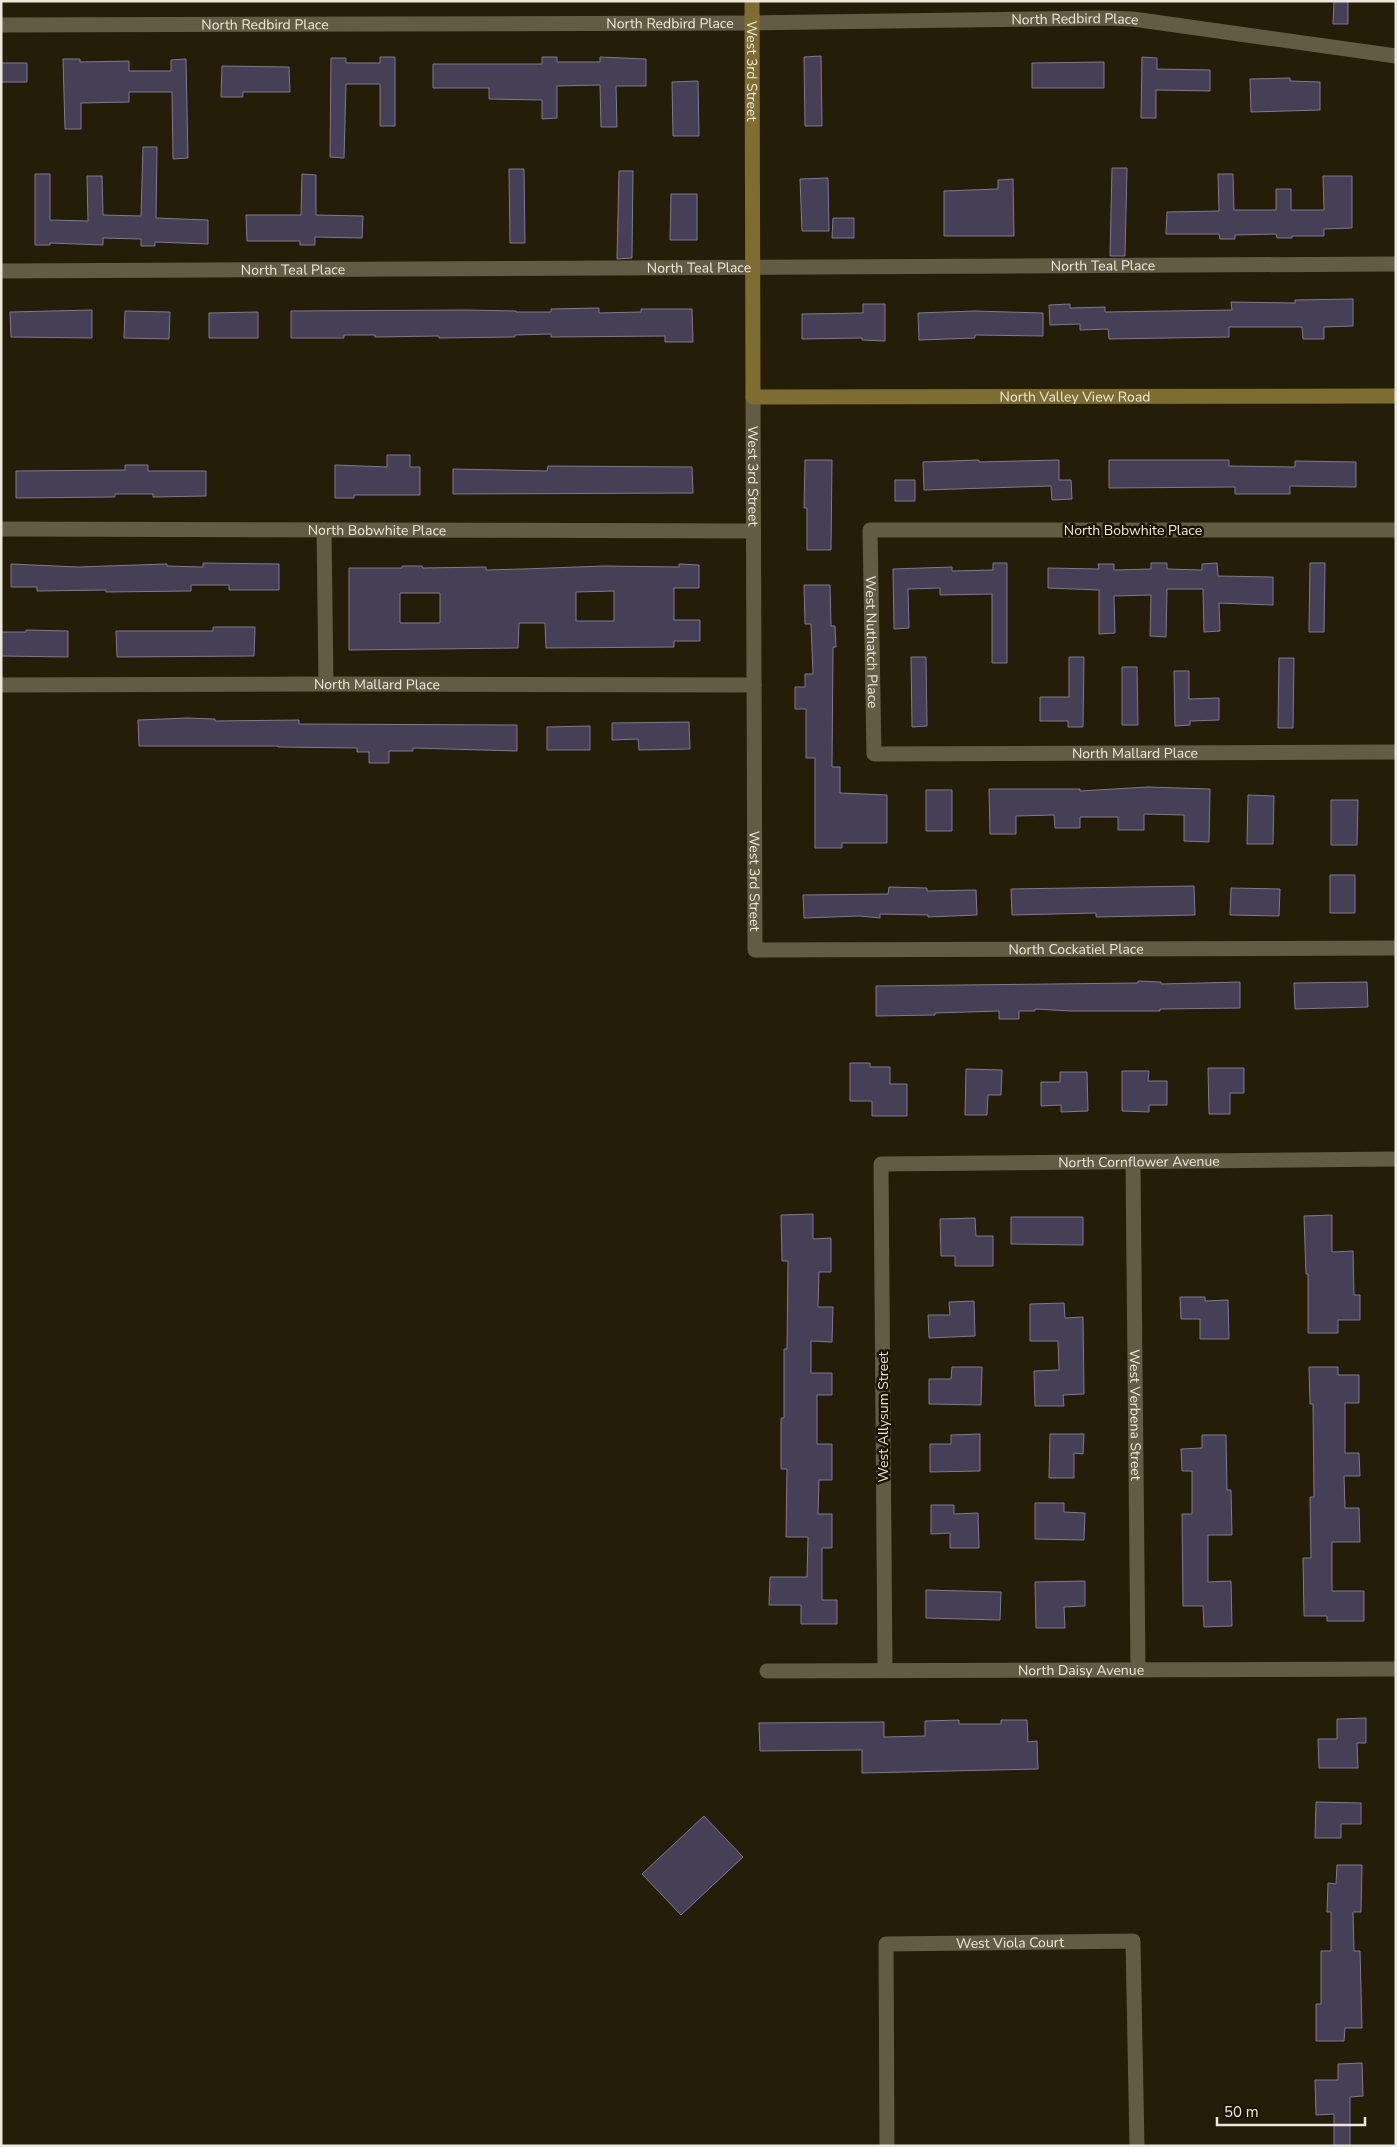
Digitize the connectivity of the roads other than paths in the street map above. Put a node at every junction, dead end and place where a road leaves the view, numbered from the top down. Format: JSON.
{"nodes":[{"id":1,"x":752,"y":1,"type":"edge"},
{"id":2,"x":1,"y":24,"type":"edge"},
{"id":3,"x":752,"y":24,"type":"junction"},
{"id":4,"x":1396,"y":56,"type":"edge"},
{"id":5,"x":1396,"y":264,"type":"edge"},
{"id":6,"x":752,"y":266,"type":"junction"},
{"id":7,"x":1,"y":271,"type":"edge"},
{"id":8,"x":1396,"y":396,"type":"edge"},
{"id":9,"x":753,"y":398,"type":"junction"},
{"id":10,"x":1,"y":529,"type":"edge"},
{"id":11,"x":324,"y":530,"type":"junction"},
{"id":12,"x":870,"y":530,"type":"joint"},
{"id":13,"x":1396,"y":530,"type":"edge"},
{"id":14,"x":753,"y":531,"type":"junction"},
{"id":15,"x":326,"y":684,"type":"junction"},
{"id":16,"x":754,"y":685,"type":"junction"},
{"id":17,"x":1,"y":686,"type":"edge"},
{"id":18,"x":1396,"y":752,"type":"edge"},
{"id":19,"x":874,"y":754,"type":"joint"},
{"id":20,"x":1396,"y":948,"type":"edge"},
{"id":21,"x":755,"y":950,"type":"joint"},
{"id":22,"x":1396,"y":1159,"type":"edge"},
{"id":23,"x":1134,"y":1163,"type":"junction"},
{"id":24,"x":881,"y":1164,"type":"joint"},
{"id":25,"x":1396,"y":1668,"type":"edge"},
{"id":26,"x":1138,"y":1669,"type":"junction"},
{"id":27,"x":885,"y":1670,"type":"junction"},
{"id":28,"x":766,"y":1671,"type":"dead end"},
{"id":29,"x":887,"y":2146,"type":"edge"},
{"id":30,"x":1137,"y":2146,"type":"edge"}],
"edges":[{"from":1,"to":3,"type":"street","name":"West 3rd Street"},
{"from":2,"to":3,"type":"street","name":"North Redbird Place"},
{"from":3,"to":4,"type":"street","name":"North Redbird Place"},
{"from":3,"to":6,"type":"street","name":"West 3rd Street"},
{"from":5,"to":6,"type":"street","name":"North Teal Place"},
{"from":6,"to":7,"type":"street","name":"North Teal Place"},
{"from":6,"to":9,"type":"street","name":"West 3rd Street"},
{"from":8,"to":9,"type":"street","name":"North Valley View Road"},
{"from":9,"to":14,"type":"street","name":"West 3rd Street"},
{"from":10,"to":11,"type":"street","name":"North Bobwhite Place"},
{"from":11,"to":14,"type":"street","name":"North Bobwhite Place"},
{"from":11,"to":15,"type":"street"},
{"from":12,"to":13,"type":"street","name":"North Bobwhite Place"},
{"from":12,"to":19,"type":"street","name":"West Nuthatch Place"},
{"from":14,"to":16,"type":"street","name":"West 3rd Street"},
{"from":15,"to":16,"type":"street","name":"North Mallard Place"},
{"from":15,"to":17,"type":"street","name":"North Mallard Place"},
{"from":16,"to":21,"type":"street","name":"West 3rd Street"},
{"from":18,"to":19,"type":"street","name":"North Mallard Place"},
{"from":20,"to":21,"type":"street","name":"North Cockatiel Place"},
{"from":22,"to":23,"type":"street","name":"North Cornflower Avenue"},
{"from":23,"to":24,"type":"street","name":"North Cornflower Avenue"},
{"from":23,"to":26,"type":"street","name":"West Verbena Street"},
{"from":24,"to":27,"type":"street","name":"West Allysum Street"},
{"from":25,"to":26,"type":"street","name":"North Daisy Avenue"},
{"from":26,"to":27,"type":"street","name":"North Daisy Avenue"},
{"from":27,"to":28,"type":"street","name":"North Daisy Avenue"},
{"from":29,"to":30,"type":"street","name":"West Viola Court"}]}
